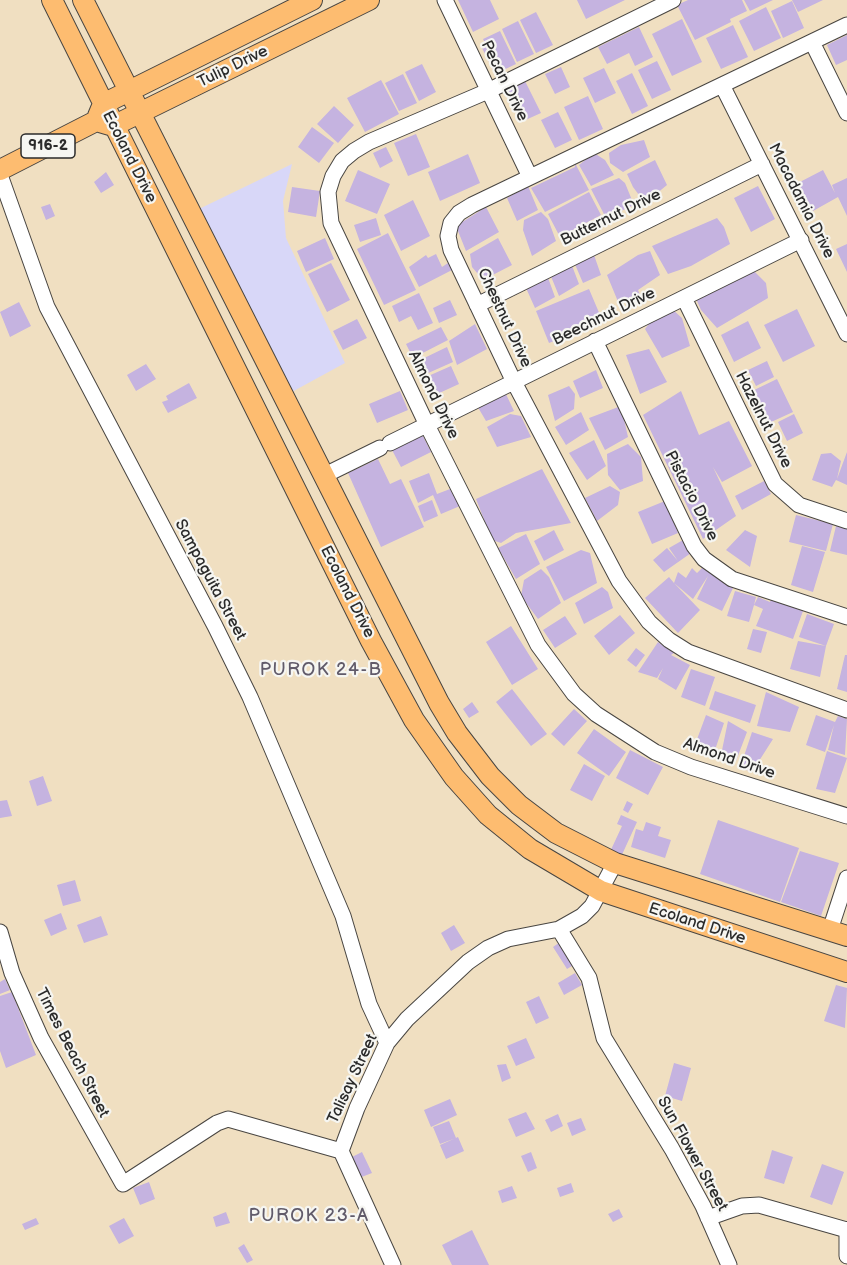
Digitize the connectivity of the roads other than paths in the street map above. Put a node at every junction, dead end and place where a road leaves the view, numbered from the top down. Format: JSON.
{"nodes":[{"id":1,"x":52,"y":0,"type":"edge"},
{"id":2,"x":82,"y":0,"type":"edge"},
{"id":3,"x":312,"y":0,"type":"edge"},
{"id":4,"x":369,"y":0,"type":"edge"},
{"id":5,"x":445,"y":0,"type":"edge"},
{"id":6,"x":673,"y":0,"type":"edge"},
{"id":7,"x":847,"y":25,"type":"edge"},
{"id":8,"x":812,"y":42,"type":"junction"},
{"id":9,"x":722,"y":85,"type":"junction"},
{"id":10,"x":488,"y":91,"type":"junction"},
{"id":11,"x":128,"y":92,"type":"junction"},
{"id":12,"x":139,"y":113,"type":"junction"},
{"id":13,"x":847,"y":113,"type":"edge"},
{"id":14,"x":104,"y":117,"type":"junction"},
{"id":15,"x":762,"y":164,"type":"junction"},
{"id":16,"x":0,"y":170,"type":"edge"},
{"id":17,"x":0,"y":175,"type":"edge"},
{"id":18,"x":530,"y":177,"type":"junction"},
{"id":19,"x":801,"y":240,"type":"junction"},
{"id":20,"x":684,"y":298,"type":"junction"},
{"id":21,"x":477,"y":305,"type":"junction"},
{"id":22,"x":847,"y":334,"type":"edge"},
{"id":23,"x":595,"y":341,"type":"junction"},
{"id":24,"x":514,"y":382,"type":"junction"},
{"id":25,"x":427,"y":425,"type":"junction"},
{"id":26,"x":323,"y":476,"type":"junction"},
{"id":27,"x":847,"y":521,"type":"edge"},
{"id":28,"x":847,"y":617,"type":"edge"},
{"id":29,"x":847,"y":710,"type":"edge"},
{"id":30,"x":847,"y":816,"type":"edge"},
{"id":31,"x":615,"y":863,"type":"junction"},
{"id":32,"x":847,"y":878,"type":"edge"},
{"id":33,"x":600,"y":891,"type":"junction"},
{"id":34,"x":559,"y":929,"type":"junction"},
{"id":35,"x":0,"y":932,"type":"edge"},
{"id":36,"x":838,"y":933,"type":"edge"},
{"id":37,"x":847,"y":972,"type":"edge"},
{"id":38,"x":387,"y":1043,"type":"junction"},
{"id":39,"x":341,"y":1150,"type":"junction"},
{"id":40,"x":123,"y":1185,"type":"joint"},
{"id":41,"x":708,"y":1218,"type":"junction"},
{"id":42,"x":847,"y":1230,"type":"edge"},
{"id":43,"x":847,"y":1256,"type":"edge"},
{"id":44,"x":393,"y":1265,"type":"edge"},
{"id":45,"x":729,"y":1265,"type":"edge"}],
"edges":[{"from":1,"to":14,"type":"main road","name":"Ecoland Drive"},
{"from":2,"to":11,"type":"main road","name":"Ecoland Drive"},
{"from":3,"to":11,"type":"main road","name":"Tulip Drive","number":"916-2"},
{"from":4,"to":12,"type":"main road","name":"Tulip Drive","number":"916-2"},
{"from":5,"to":10,"type":"street","name":"Pecan Drive"},
{"from":6,"to":10,"type":"street","name":"Almond Drive"},
{"from":7,"to":8,"type":"street","name":"Chestnut Drive"},
{"from":8,"to":9,"type":"street","name":"Chestnut Drive"},
{"from":8,"to":13,"type":"street"},
{"from":9,"to":15,"type":"street","name":"Macadamia Drive"},
{"from":9,"to":18,"type":"street","name":"Chestnut Drive"},
{"from":10,"to":18,"type":"street","name":"Pecan Drive"},
{"from":10,"to":25,"type":"street","name":"Almond Drive"},
{"from":11,"to":12,"type":"main road","name":"Ecoland Drive"},
{"from":11,"to":14,"type":"main road","name":"Tulip Drive","number":"916-2"},
{"from":12,"to":14,"type":"main road","name":"Tulip Drive","number":"916-2"},
{"from":12,"to":26,"type":"main road","name":"Ecoland Drive"},
{"from":14,"to":16,"type":"main road","name":"Tulip Drive","number":"916-2"},
{"from":14,"to":33,"type":"main road","name":"Ecoland Drive"},
{"from":15,"to":19,"type":"street","name":"Macadamia Drive"},
{"from":15,"to":21,"type":"street","name":"Butternut Drive"},
{"from":17,"to":38,"type":"street","name":"Sampaguita Street"},
{"from":18,"to":21,"type":"street","name":"Chestnut Drive"},
{"from":19,"to":20,"type":"street","name":"Beechnut Drive"},
{"from":19,"to":22,"type":"street","name":"Macadamia Drive"},
{"from":20,"to":23,"type":"street","name":"Beechnut Drive"},
{"from":20,"to":27,"type":"street","name":"Hazelnut Drive"},
{"from":21,"to":24,"type":"street","name":"Chestnut Drive"},
{"from":23,"to":24,"type":"street","name":"Beechnut Drive"},
{"from":23,"to":28,"type":"street","name":"Pistacio Drive"},
{"from":24,"to":25,"type":"street","name":"Beechnut Drive"},
{"from":24,"to":29,"type":"street","name":"Chestnut Drive"},
{"from":25,"to":26,"type":"street","name":"Beechnut Drive"},
{"from":25,"to":30,"type":"street","name":"Almond Drive"},
{"from":26,"to":31,"type":"main road","name":"Ecoland Drive"},
{"from":31,"to":33,"type":"street","name":"Talisay Street"},
{"from":31,"to":36,"type":"main road","name":"Ecoland Drive"},
{"from":32,"to":36,"type":"street"},
{"from":33,"to":34,"type":"street","name":"Talisay Street"},
{"from":33,"to":37,"type":"main road","name":"Ecoland Drive"},
{"from":34,"to":38,"type":"street","name":"Talisay Street"},
{"from":34,"to":41,"type":"street","name":"Sun Flower Street"},
{"from":35,"to":40,"type":"street","name":"Times Beach Street"},
{"from":38,"to":39,"type":"street","name":"Talisay Street"},
{"from":39,"to":40,"type":"street","name":"Talisay Street"},
{"from":39,"to":44,"type":"street"},
{"from":41,"to":42,"type":"street"},
{"from":41,"to":45,"type":"street","name":"Sun Flower Street"},
{"from":42,"to":43,"type":"street"}]}
